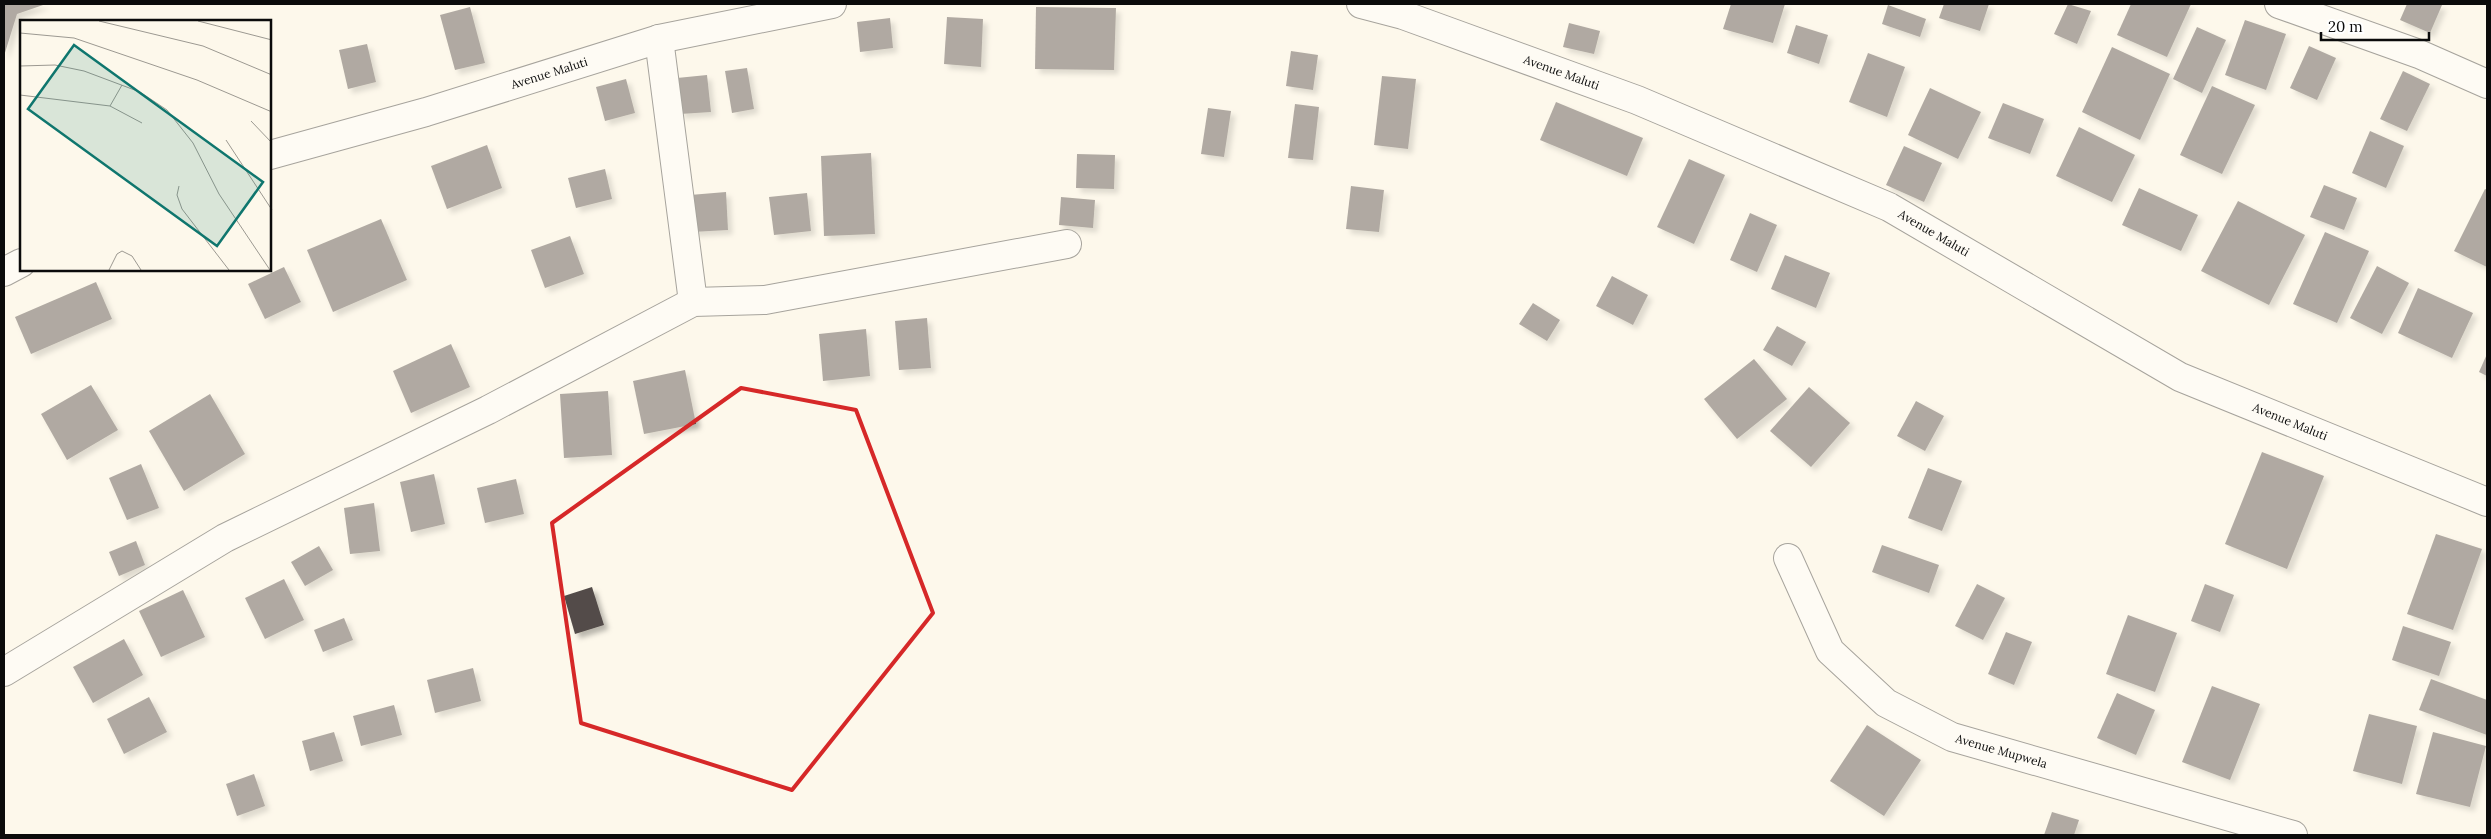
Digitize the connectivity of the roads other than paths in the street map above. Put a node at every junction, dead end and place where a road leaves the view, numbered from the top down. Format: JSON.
{"nodes":[{"id":1,"x":832,"y":4,"type":"edge"},
{"id":2,"x":1361,"y":4,"type":"edge"},
{"id":3,"x":2278,"y":4,"type":"edge"},
{"id":4,"x":660,"y":39,"type":"junction"},
{"id":5,"x":2487,"y":84,"type":"edge"},
{"id":6,"x":271,"y":155,"type":"edge"},
{"id":7,"x":1067,"y":244,"type":"dead end"},
{"id":8,"x":20,"y":264,"type":"edge"},
{"id":9,"x":4,"y":272,"type":"edge"},
{"id":10,"x":694,"y":302,"type":"junction"},
{"id":11,"x":2487,"y":502,"type":"edge"},
{"id":12,"x":1788,"y":558,"type":"dead end"},
{"id":13,"x":4,"y":672,"type":"edge"},
{"id":14,"x":2292,"y":835,"type":"edge"}],
"edges":[{"from":1,"to":4,"type":"street","name":"Avenue Maluti"},
{"from":2,"to":11,"type":"street","name":"Avenue Maluti"},
{"from":3,"to":5,"type":"street"},
{"from":4,"to":6,"type":"street","name":"Avenue Maluti"},
{"from":4,"to":10,"type":"street"},
{"from":7,"to":10,"type":"street"},
{"from":8,"to":9,"type":"street"},
{"from":10,"to":13,"type":"street"},
{"from":12,"to":14,"type":"street","name":"Avenue Mupwela"}]}
